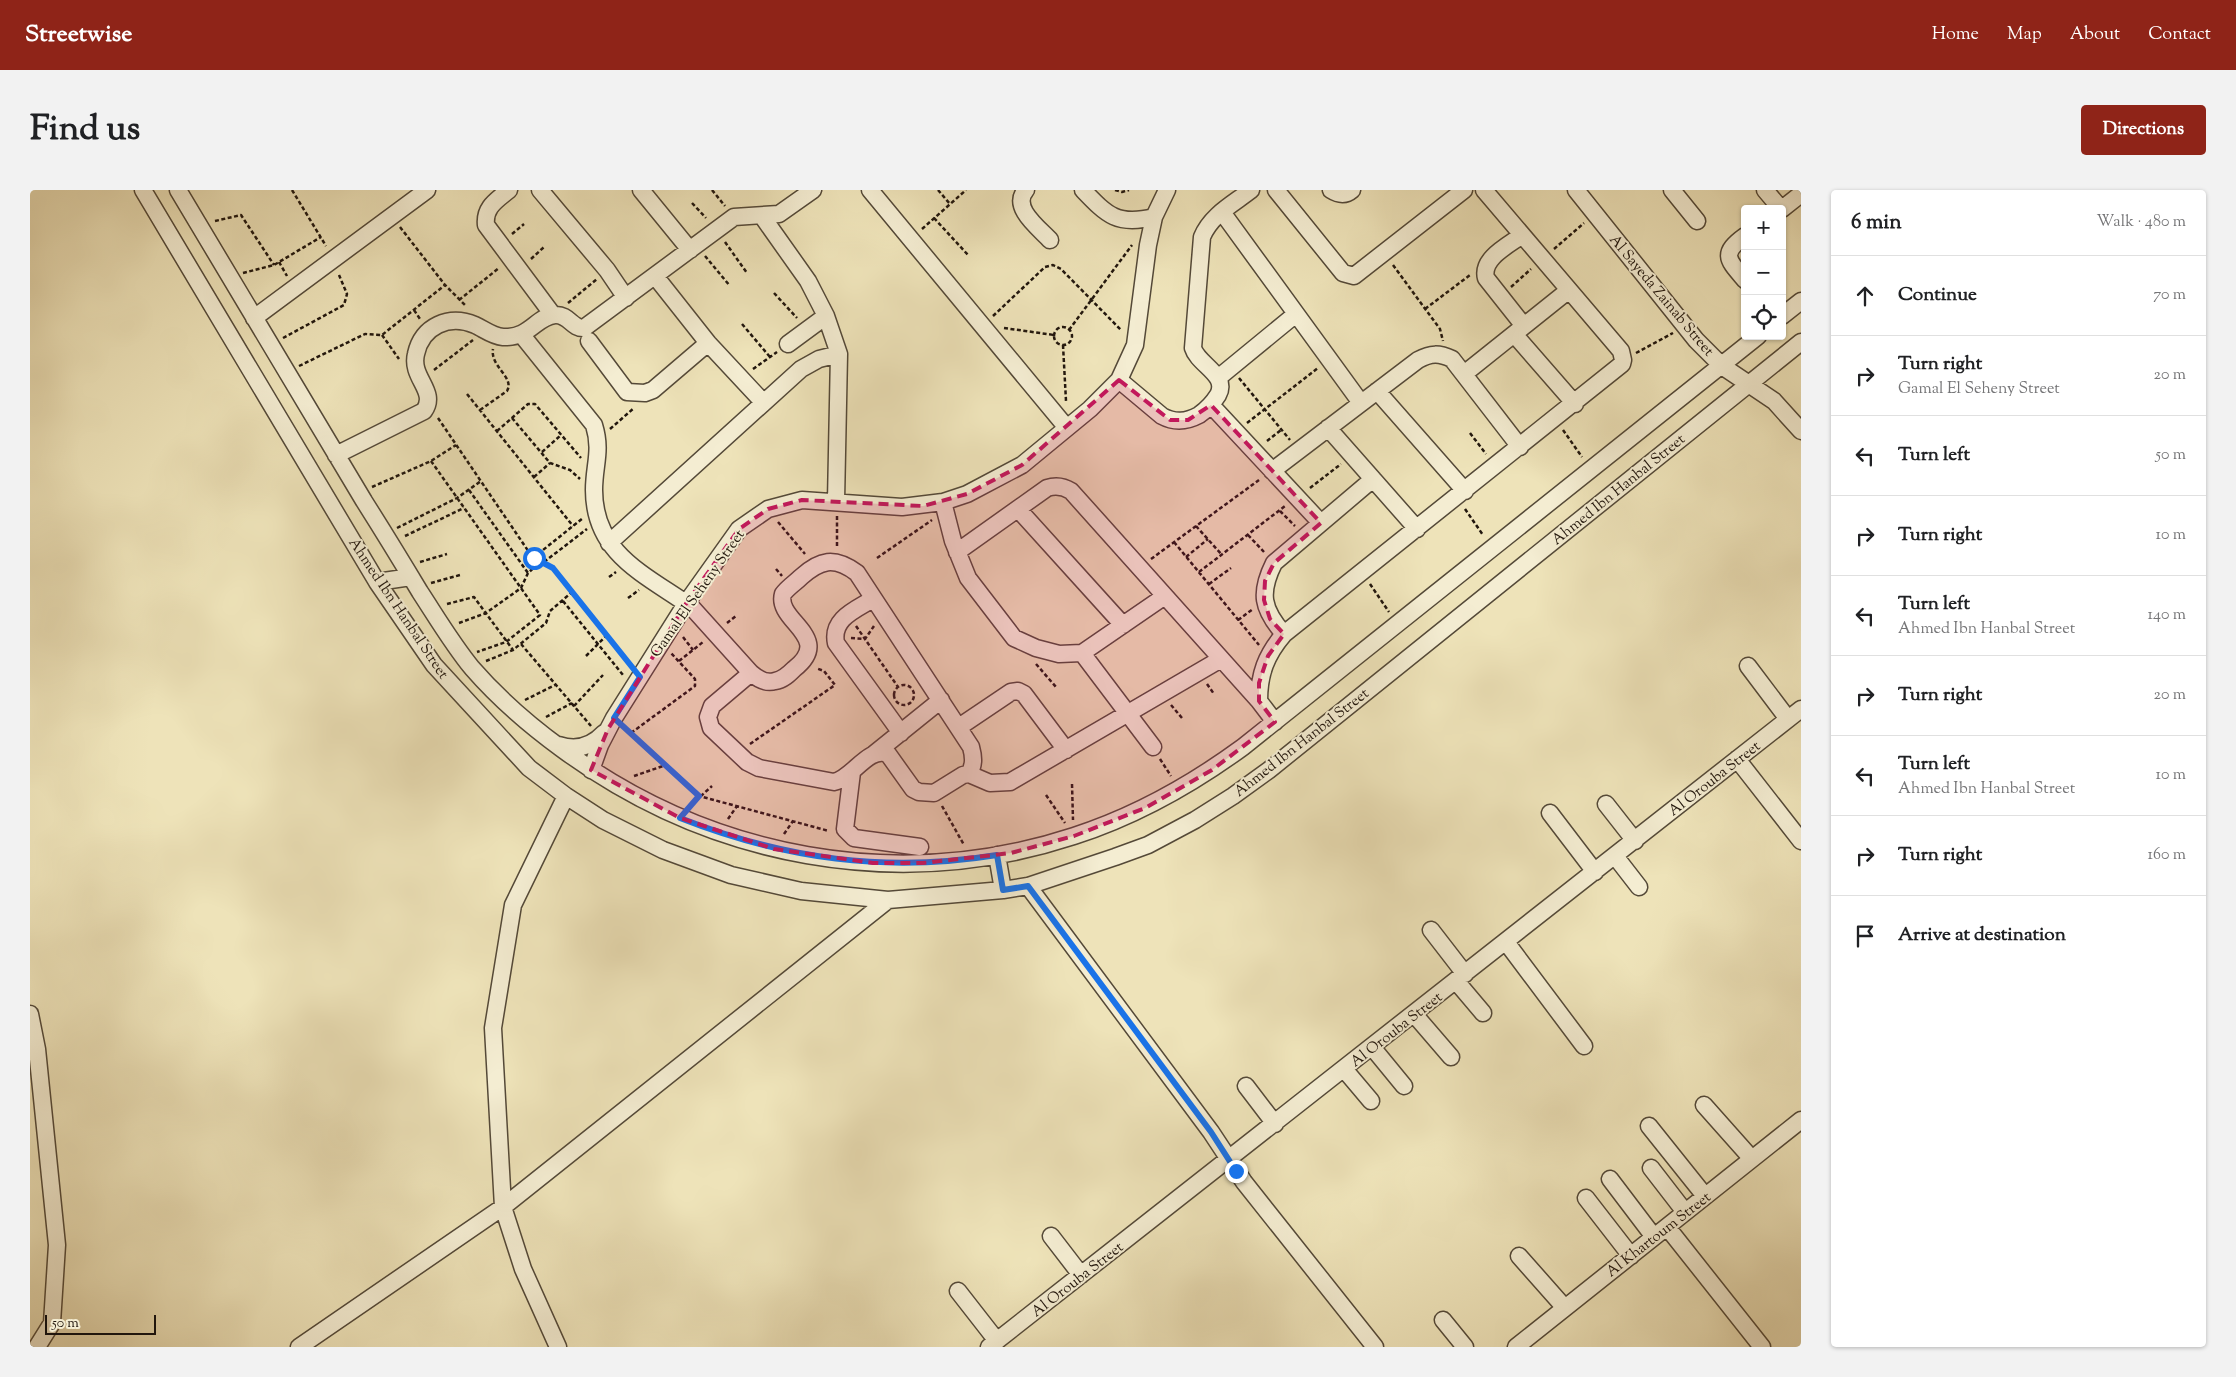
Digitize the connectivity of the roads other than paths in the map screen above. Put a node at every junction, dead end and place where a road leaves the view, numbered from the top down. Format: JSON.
{"nodes":[{"id":1,"x":143,"y":190,"type":"edge"},
{"id":2,"x":178,"y":190,"type":"edge"},
{"id":3,"x":427,"y":190,"type":"edge"},
{"id":4,"x":509,"y":190,"type":"edge"},
{"id":5,"x":540,"y":190,"type":"edge"},
{"id":6,"x":641,"y":190,"type":"edge"},
{"id":7,"x":813,"y":190,"type":"edge"},
{"id":8,"x":870,"y":190,"type":"edge"},
{"id":9,"x":1026,"y":190,"type":"edge"},
{"id":10,"x":1083,"y":190,"type":"edge"},
{"id":11,"x":1167,"y":190,"type":"edge"},
{"id":12,"x":1251,"y":190,"type":"edge"},
{"id":13,"x":1276,"y":190,"type":"edge"},
{"id":14,"x":1331,"y":190,"type":"edge"},
{"id":15,"x":1352,"y":190,"type":"edge"},
{"id":16,"x":1464,"y":190,"type":"edge"},
{"id":17,"x":1484,"y":190,"type":"edge"},
{"id":18,"x":1576,"y":190,"type":"edge"},
{"id":19,"x":1672,"y":190,"type":"edge"},
{"id":20,"x":1765,"y":190,"type":"edge"},
{"id":21,"x":1801,"y":194,"type":"edge"},
{"id":22,"x":1778,"y":205,"type":"edge"},
{"id":23,"x":1786,"y":206,"type":"edge"},
{"id":24,"x":1222,"y":212,"type":"junction"},
{"id":25,"x":762,"y":216,"type":"junction"},
{"id":26,"x":1154,"y":216,"type":"junction"},
{"id":27,"x":1697,"y":221,"type":"dead end"},
{"id":28,"x":1521,"y":236,"type":"junction"},
{"id":29,"x":1741,"y":239,"type":"edge"},
{"id":30,"x":1050,"y":240,"type":"dead end"},
{"id":31,"x":693,"y":248,"type":"junction"},
{"id":32,"x":1741,"y":275,"type":"edge"},
{"id":33,"x":655,"y":276,"type":"junction"},
{"id":34,"x":1569,"y":290,"type":"junction"},
{"id":35,"x":626,"y":298,"type":"junction"},
{"id":36,"x":1801,"y":302,"type":"edge"},
{"id":37,"x":1786,"y":313,"type":"edge"},
{"id":38,"x":1296,"y":314,"type":"junction"},
{"id":39,"x":554,"y":315,"type":"junction"},
{"id":40,"x":826,"y":316,"type":"junction"},
{"id":41,"x":254,"y":318,"type":"junction"},
{"id":42,"x":1519,"y":330,"type":"junction"},
{"id":43,"x":521,"y":334,"type":"junction"},
{"id":44,"x":1753,"y":340,"type":"edge"},
{"id":45,"x":589,"y":341,"type":"dead end"},
{"id":46,"x":1801,"y":342,"type":"edge"},
{"id":47,"x":708,"y":343,"type":"junction"},
{"id":48,"x":788,"y":344,"type":"road end"},
{"id":49,"x":839,"y":354,"type":"junction"},
{"id":50,"x":1722,"y":366,"type":"junction"},
{"id":51,"x":1224,"y":373,"type":"junction"},
{"id":52,"x":1464,"y":374,"type":"junction"},
{"id":53,"x":1119,"y":380,"type":"junction"},
{"id":54,"x":1749,"y":383,"type":"junction"},
{"id":55,"x":1376,"y":391,"type":"junction"},
{"id":56,"x":763,"y":402,"type":"junction"},
{"id":57,"x":1361,"y":403,"type":"junction"},
{"id":58,"x":1574,"y":404,"type":"junction"},
{"id":59,"x":1210,"y":405,"type":"junction"},
{"id":60,"x":1067,"y":428,"type":"junction"},
{"id":61,"x":1328,"y":428,"type":"junction"},
{"id":62,"x":1801,"y":431,"type":"edge"},
{"id":63,"x":1520,"y":447,"type":"junction"},
{"id":64,"x":336,"y":455,"type":"junction"},
{"id":65,"x":1272,"y":471,"type":"junction"},
{"id":66,"x":1373,"y":479,"type":"junction"},
{"id":67,"x":1461,"y":494,"type":"junction"},
{"id":68,"x":836,"y":501,"type":"junction"},
{"id":69,"x":944,"y":506,"type":"junction"},
{"id":70,"x":1018,"y":509,"type":"junction"},
{"id":71,"x":1321,"y":523,"type":"junction"},
{"id":72,"x":1417,"y":529,"type":"junction"},
{"id":73,"x":609,"y":543,"type":"junction"},
{"id":74,"x":957,"y":552,"type":"junction"},
{"id":75,"x":411,"y":576,"type":"junction"},
{"id":76,"x":377,"y":582,"type":"junction"},
{"id":77,"x":1165,"y":596,"type":"junction"},
{"id":78,"x":873,"y":598,"type":"junction"},
{"id":79,"x":687,"y":603,"type":"junction"},
{"id":80,"x":1123,"y":625,"type":"junction"},
{"id":81,"x":1284,"y":634,"type":"junction"},
{"id":82,"x":1082,"y":653,"type":"junction"},
{"id":83,"x":1221,"y":659,"type":"junction"},
{"id":84,"x":1748,"y":666,"type":"dead end"},
{"id":85,"x":751,"y":673,"type":"junction"},
{"id":86,"x":941,"y":700,"type":"junction"},
{"id":87,"x":1259,"y":701,"type":"junction"},
{"id":88,"x":1801,"y":709,"type":"edge"},
{"id":89,"x":1128,"y":713,"type":"junction"},
{"id":90,"x":1788,"y":720,"type":"junction"},
{"id":91,"x":1275,"y":722,"type":"junction"},
{"id":92,"x":959,"y":727,"type":"junction"},
{"id":93,"x":607,"y":728,"type":"junction"},
{"id":94,"x":900,"y":733,"type":"junction"},
{"id":95,"x":554,"y":742,"type":"junction"},
{"id":96,"x":1153,"y":747,"type":"road end"},
{"id":97,"x":1066,"y":750,"type":"junction"},
{"id":98,"x":874,"y":754,"type":"junction"},
{"id":99,"x":1737,"y":759,"type":"junction"},
{"id":100,"x":591,"y":770,"type":"junction"},
{"id":101,"x":852,"y":772,"type":"junction"},
{"id":102,"x":969,"y":774,"type":"junction"},
{"id":103,"x":566,"y":796,"type":"junction"},
{"id":104,"x":1606,"y":804,"type":"dead end"},
{"id":105,"x":1550,"y":813,"type":"dead end"},
{"id":106,"x":1634,"y":841,"type":"junction"},
{"id":107,"x":1801,"y":841,"type":"edge"},
{"id":108,"x":920,"y":847,"type":"dead end"},
{"id":109,"x":997,"y":855,"type":"junction"},
{"id":110,"x":1614,"y":856,"type":"junction"},
{"id":111,"x":1594,"y":872,"type":"junction"},
{"id":112,"x":1028,"y":886,"type":"junction"},
{"id":113,"x":1639,"y":887,"type":"dead end"},
{"id":114,"x":1003,"y":890,"type":"junction"},
{"id":115,"x":888,"y":900,"type":"junction"},
{"id":116,"x":1431,"y":930,"type":"dead end"},
{"id":117,"x":1506,"y":942,"type":"junction"},
{"id":118,"x":1461,"y":978,"type":"junction"},
{"id":119,"x":1483,"y":1013,"type":"dead end"},
{"id":120,"x":30,"y":1014,"type":"edge"},
{"id":121,"x":1414,"y":1014,"type":"junction"},
{"id":122,"x":1584,"y":1046,"type":"dead end"},
{"id":123,"x":1372,"y":1047,"type":"junction"},
{"id":124,"x":1451,"y":1057,"type":"dead end"},
{"id":125,"x":1344,"y":1069,"type":"junction"},
{"id":126,"x":1246,"y":1086,"type":"dead end"},
{"id":127,"x":1404,"y":1086,"type":"dead end"},
{"id":128,"x":1371,"y":1101,"type":"dead end"},
{"id":129,"x":1704,"y":1105,"type":"dead end"},
{"id":130,"x":1801,"y":1120,"type":"edge"},
{"id":131,"x":1275,"y":1124,"type":"junction"},
{"id":132,"x":1649,"y":1126,"type":"dead end"},
{"id":133,"x":1752,"y":1159,"type":"junction"},
{"id":134,"x":1229,"y":1160,"type":"junction"},
{"id":135,"x":1651,"y":1168,"type":"dead end"},
{"id":136,"x":1610,"y":1179,"type":"dead end"},
{"id":137,"x":1706,"y":1196,"type":"junction"},
{"id":138,"x":1586,"y":1198,"type":"dead end"},
{"id":139,"x":503,"y":1207,"type":"junction"},
{"id":140,"x":1685,"y":1212,"type":"junction"},
{"id":141,"x":1660,"y":1232,"type":"junction"},
{"id":142,"x":1051,"y":1236,"type":"dead end"},
{"id":143,"x":1519,"y":1256,"type":"dead end"},
{"id":144,"x":1631,"y":1256,"type":"junction"},
{"id":145,"x":1081,"y":1275,"type":"junction"},
{"id":146,"x":958,"y":1291,"type":"dead end"},
{"id":147,"x":1565,"y":1308,"type":"junction"},
{"id":148,"x":1443,"y":1320,"type":"dead end"},
{"id":149,"x":993,"y":1344,"type":"edge"},
{"id":150,"x":37,"y":1347,"type":"edge"},
{"id":151,"x":299,"y":1347,"type":"edge"},
{"id":152,"x":558,"y":1347,"type":"edge"},
{"id":153,"x":1375,"y":1347,"type":"edge"},
{"id":154,"x":1465,"y":1347,"type":"edge"},
{"id":155,"x":1516,"y":1347,"type":"edge"},
{"id":156,"x":1762,"y":1347,"type":"edge"}],
"edges":[{"from":1,"to":76,"type":"street","name":"Ahmed Ibn Hanbal Street"},
{"from":2,"to":41,"type":"street","name":"Ahmed Ibn Hanbal Street"},
{"from":3,"to":41,"type":"street"},
{"from":4,"to":39,"type":"street"},
{"from":5,"to":35,"type":"street"},
{"from":6,"to":31,"type":"street"},
{"from":7,"to":25,"type":"street"},
{"from":8,"to":60,"type":"street"},
{"from":9,"to":30,"type":"street"},
{"from":10,"to":26,"type":"street"},
{"from":11,"to":26,"type":"street","name":"Gamal El Seheny Street"},
{"from":12,"to":24,"type":"street"},
{"from":13,"to":16,"type":"street"},
{"from":14,"to":15,"type":"street"},
{"from":17,"to":28,"type":"street"},
{"from":18,"to":50,"type":"street","name":"Al Sayeda Zainab Street"},
{"from":19,"to":27,"type":"street"},
{"from":20,"to":22,"type":"street"},
{"from":21,"to":23,"type":"street"},
{"from":24,"to":38,"type":"street"},
{"from":24,"to":51,"type":"street"},
{"from":25,"to":31,"type":"street"},
{"from":25,"to":40,"type":"street"},
{"from":26,"to":53,"type":"street","name":"Gamal El Seheny Street"},
{"from":28,"to":34,"type":"street"},
{"from":28,"to":42,"type":"street"},
{"from":29,"to":32,"type":"street"},
{"from":31,"to":33,"type":"street"},
{"from":33,"to":35,"type":"street"},
{"from":33,"to":47,"type":"street"},
{"from":34,"to":42,"type":"street"},
{"from":34,"to":58,"type":"street"},
{"from":35,"to":39,"type":"street"},
{"from":36,"to":37,"type":"street"},
{"from":38,"to":51,"type":"street"},
{"from":38,"to":57,"type":"street"},
{"from":39,"to":43,"type":"street"},
{"from":40,"to":48,"type":"street"},
{"from":40,"to":49,"type":"street"},
{"from":41,"to":64,"type":"street","name":"Ahmed Ibn Hanbal Street"},
{"from":42,"to":52,"type":"street"},
{"from":42,"to":58,"type":"street"},
{"from":43,"to":64,"type":"street"},
{"from":43,"to":73,"type":"street"},
{"from":44,"to":50,"type":"street","name":"Ahmed Ibn Hanbal Street"},
{"from":45,"to":47,"type":"street"},
{"from":46,"to":54,"type":"street","name":"Ahmed Ibn Hanbal Street"},
{"from":47,"to":56,"type":"street"},
{"from":49,"to":56,"type":"street"},
{"from":49,"to":68,"type":"street"},
{"from":50,"to":54,"type":"street","name":"Al Sayeda Zainab Street"},
{"from":50,"to":91,"type":"street","name":"Ahmed Ibn Hanbal Street"},
{"from":51,"to":59,"type":"street"},
{"from":52,"to":55,"type":"street"},
{"from":52,"to":63,"type":"street"},
{"from":53,"to":59,"type":"street"},
{"from":53,"to":60,"type":"street","name":"Gamal El Seheny Street"},
{"from":54,"to":62,"type":"street","name":"Al Sayeda Zainab Street"},
{"from":54,"to":112,"type":"street","name":"Ahmed Ibn Hanbal Street"},
{"from":55,"to":57,"type":"street"},
{"from":55,"to":67,"type":"street"},
{"from":56,"to":73,"type":"street"},
{"from":57,"to":61,"type":"street"},
{"from":58,"to":63,"type":"street"},
{"from":59,"to":65,"type":"street"},
{"from":60,"to":69,"type":"street","name":"Gamal El Seheny Street"},
{"from":61,"to":65,"type":"street"},
{"from":61,"to":66,"type":"street"},
{"from":63,"to":67,"type":"street"},
{"from":64,"to":75,"type":"street","name":"Ahmed Ibn Hanbal Street"},
{"from":65,"to":71,"type":"street"},
{"from":66,"to":71,"type":"street"},
{"from":66,"to":72,"type":"street"},
{"from":67,"to":72,"type":"street"},
{"from":68,"to":69,"type":"street","name":"Gamal El Seheny Street"},
{"from":68,"to":79,"type":"street","name":"Gamal El Seheny Street"},
{"from":69,"to":74,"type":"street"},
{"from":70,"to":74,"type":"street"},
{"from":70,"to":77,"type":"street"},
{"from":70,"to":80,"type":"street"},
{"from":71,"to":81,"type":"street"},
{"from":72,"to":81,"type":"street"},
{"from":73,"to":79,"type":"street"},
{"from":74,"to":82,"type":"street"},
{"from":75,"to":76,"type":"street"},
{"from":75,"to":95,"type":"street","name":"Ahmed Ibn Hanbal Street"},
{"from":76,"to":103,"type":"street","name":"Ahmed Ibn Hanbal Street"},
{"from":77,"to":80,"type":"street"},
{"from":77,"to":83,"type":"street"},
{"from":78,"to":85,"type":"street"},
{"from":78,"to":86,"type":"street"},
{"from":78,"to":94,"type":"street"},
{"from":79,"to":85,"type":"street"},
{"from":79,"to":93,"type":"street","name":"Gamal El Seheny Street"},
{"from":80,"to":82,"type":"street"},
{"from":81,"to":87,"type":"street"},
{"from":82,"to":89,"type":"street"},
{"from":83,"to":87,"type":"street"},
{"from":83,"to":89,"type":"street"},
{"from":84,"to":90,"type":"street"},
{"from":85,"to":101,"type":"street"},
{"from":86,"to":92,"type":"street"},
{"from":86,"to":94,"type":"street"},
{"from":87,"to":91,"type":"street"},
{"from":88,"to":90,"type":"street","name":"Al Orouba Street"},
{"from":89,"to":96,"type":"street"},
{"from":89,"to":97,"type":"street"},
{"from":90,"to":99,"type":"street","name":"Al Orouba Street"},
{"from":91,"to":109,"type":"street","name":"Ahmed Ibn Hanbal Street"},
{"from":92,"to":97,"type":"street"},
{"from":92,"to":102,"type":"street"},
{"from":93,"to":95,"type":"street"},
{"from":93,"to":100,"type":"street","name":"Gamal El Seheny Street"},
{"from":94,"to":98,"type":"street"},
{"from":95,"to":100,"type":"street","name":"Ahmed Ibn Hanbal Street"},
{"from":97,"to":102,"type":"street"},
{"from":98,"to":101,"type":"street"},
{"from":98,"to":102,"type":"street"},
{"from":99,"to":106,"type":"street","name":"Al Orouba Street"},
{"from":99,"to":107,"type":"street"},
{"from":100,"to":109,"type":"street","name":"Ahmed Ibn Hanbal Street"},
{"from":101,"to":108,"type":"street"},
{"from":103,"to":115,"type":"street","name":"Ahmed Ibn Hanbal Street"},
{"from":103,"to":139,"type":"street"},
{"from":104,"to":106,"type":"street"},
{"from":105,"to":111,"type":"street"},
{"from":106,"to":110,"type":"street","name":"Al Orouba Street"},
{"from":109,"to":114,"type":"street"},
{"from":110,"to":111,"type":"street","name":"Al Orouba Street"},
{"from":110,"to":113,"type":"street"},
{"from":111,"to":117,"type":"street","name":"Al Orouba Street"},
{"from":112,"to":114,"type":"street","name":"Ahmed Ibn Hanbal Street"},
{"from":112,"to":134,"type":"street"},
{"from":114,"to":115,"type":"street","name":"Ahmed Ibn Hanbal Street"},
{"from":115,"to":139,"type":"street"},
{"from":116,"to":118,"type":"street"},
{"from":117,"to":118,"type":"street","name":"Al Orouba Street"},
{"from":117,"to":122,"type":"street"},
{"from":118,"to":119,"type":"street"},
{"from":118,"to":121,"type":"street","name":"Al Orouba Street"},
{"from":120,"to":150,"type":"street"},
{"from":121,"to":123,"type":"street","name":"Al Orouba Street"},
{"from":121,"to":124,"type":"street"},
{"from":123,"to":125,"type":"street","name":"Al Orouba Street"},
{"from":123,"to":127,"type":"street"},
{"from":125,"to":128,"type":"street"},
{"from":125,"to":131,"type":"street","name":"Al Orouba Street"},
{"from":126,"to":131,"type":"street"},
{"from":129,"to":133,"type":"street"},
{"from":130,"to":133,"type":"street","name":"Al Khartoum Street"},
{"from":131,"to":134,"type":"street","name":"Al Orouba Street"},
{"from":132,"to":137,"type":"street"},
{"from":133,"to":137,"type":"street","name":"Al Khartoum Street"},
{"from":134,"to":145,"type":"street","name":"Al Orouba Street"},
{"from":134,"to":153,"type":"street"},
{"from":135,"to":140,"type":"street"},
{"from":136,"to":141,"type":"street"},
{"from":137,"to":140,"type":"street","name":"Al Khartoum Street"},
{"from":138,"to":144,"type":"street"},
{"from":139,"to":151,"type":"street"},
{"from":139,"to":152,"type":"street"},
{"from":140,"to":141,"type":"street","name":"Al Khartoum Street"},
{"from":141,"to":144,"type":"street","name":"Al Khartoum Street"},
{"from":141,"to":156,"type":"street"},
{"from":142,"to":145,"type":"street"},
{"from":143,"to":147,"type":"street"},
{"from":144,"to":147,"type":"street","name":"Al Khartoum Street"},
{"from":145,"to":149,"type":"street","name":"Al Orouba Street"},
{"from":146,"to":149,"type":"street"},
{"from":147,"to":155,"type":"street","name":"Al Khartoum Street"},
{"from":148,"to":154,"type":"street"}]}
